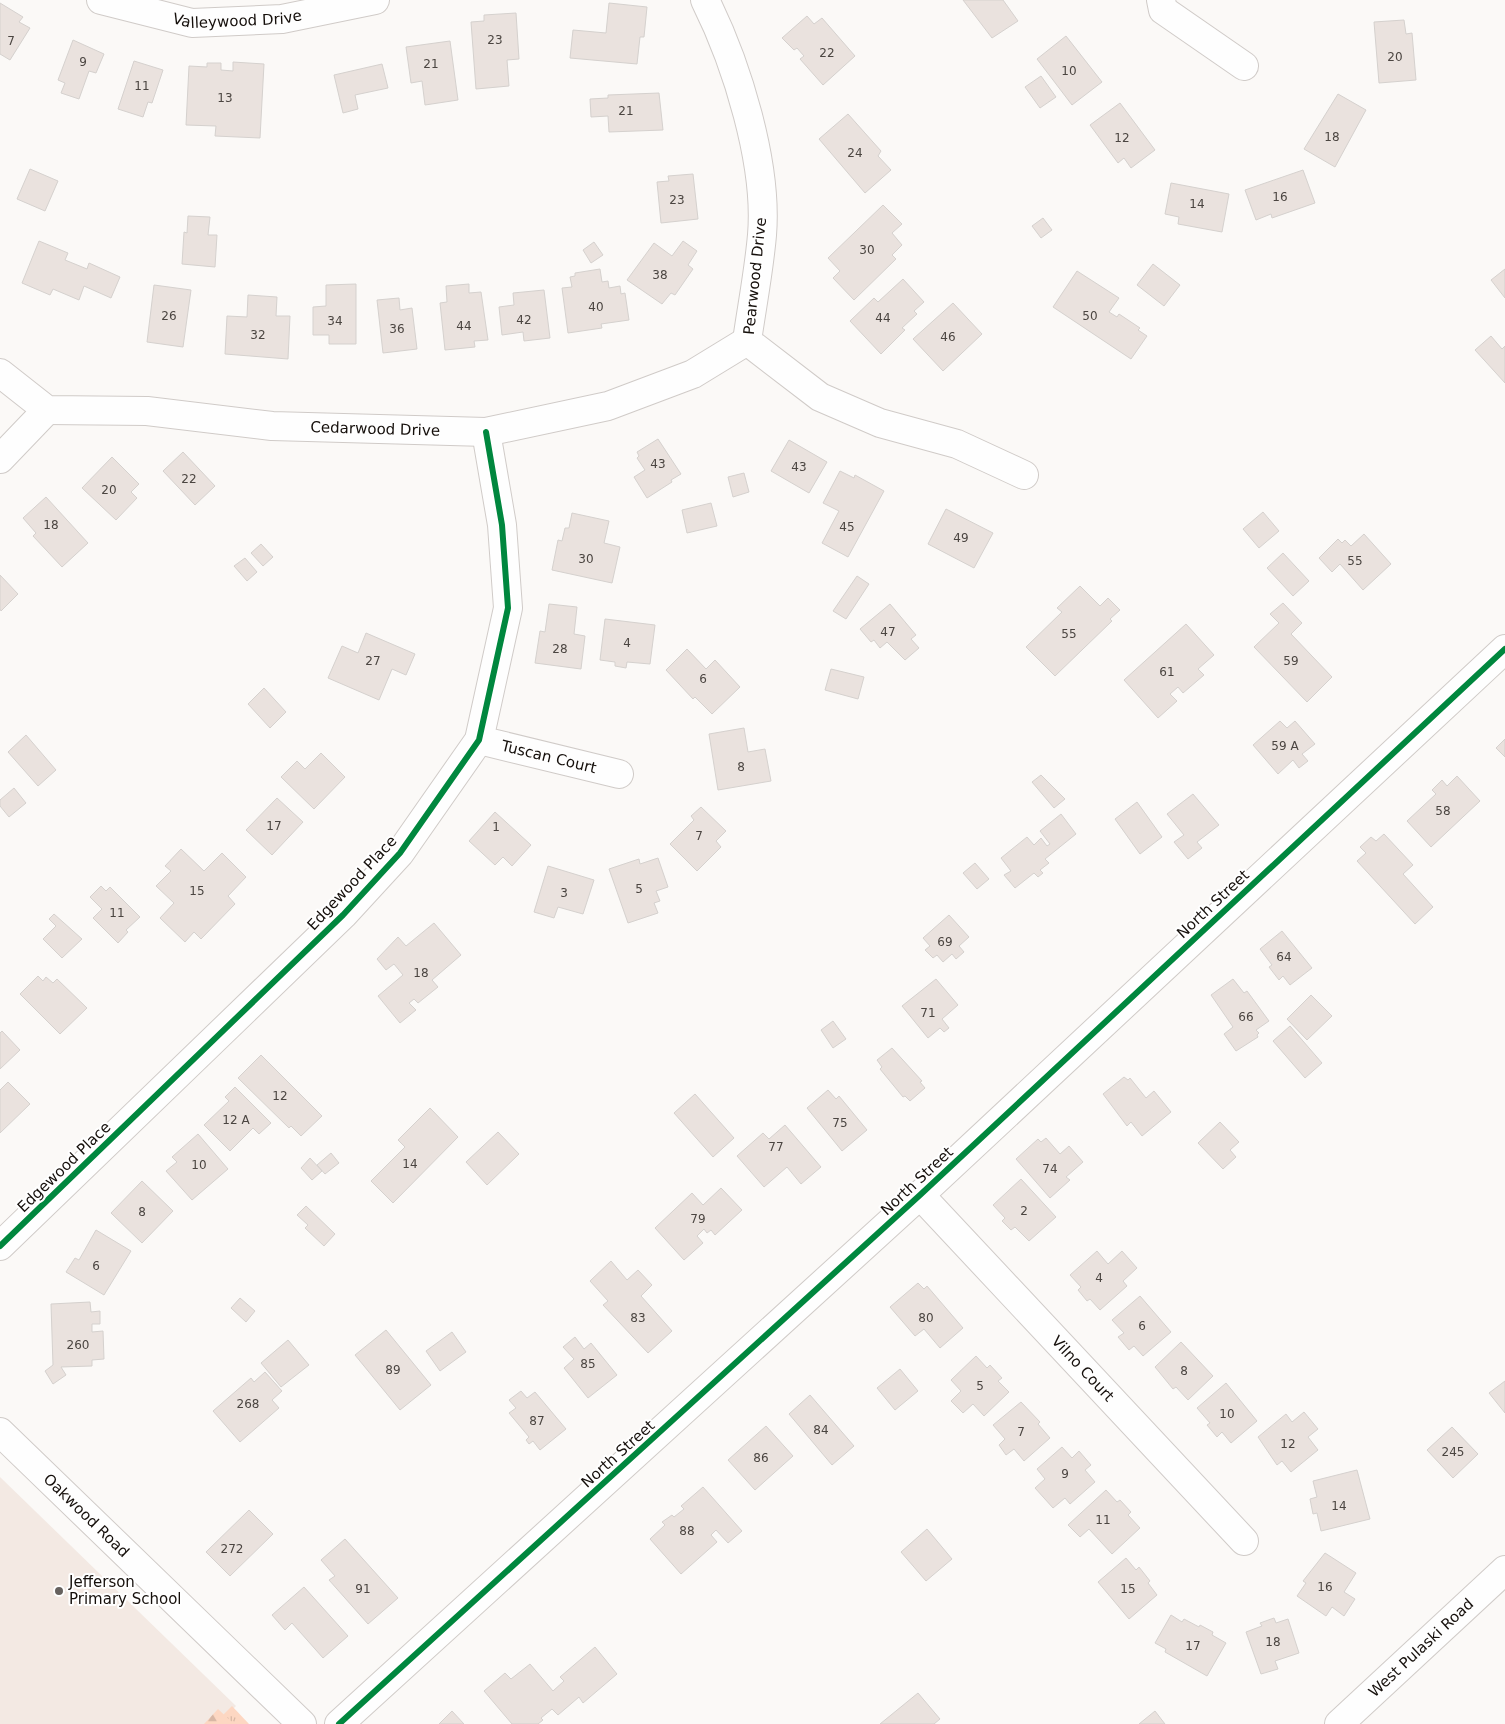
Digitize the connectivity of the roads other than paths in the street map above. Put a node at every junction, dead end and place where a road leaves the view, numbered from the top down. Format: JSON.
{"nodes":[{"id":1,"x":101,"y":0,"type":"edge"},
{"id":2,"x":375,"y":0,"type":"edge"},
{"id":3,"x":705,"y":0,"type":"edge"},
{"id":4,"x":1160,"y":0,"type":"edge"},
{"id":5,"x":1244,"y":66,"type":"dead end"},
{"id":6,"x":747,"y":341,"type":"junction"},
{"id":7,"x":0,"y":373,"type":"edge"},
{"id":8,"x":47,"y":410,"type":"junction"},
{"id":9,"x":486,"y":432,"type":"junction"},
{"id":10,"x":0,"y":458,"type":"edge"},
{"id":11,"x":1024,"y":476,"type":"dead end"},
{"id":12,"x":1505,"y":649,"type":"edge"},
{"id":13,"x":479,"y":740,"type":"junction"},
{"id":14,"x":619,"y":774,"type":"dead end"},
{"id":15,"x":920,"y":1195,"type":"junction"},
{"id":16,"x":0,"y":1246,"type":"edge"},
{"id":17,"x":0,"y":1432,"type":"edge"},
{"id":18,"x":1244,"y":1541,"type":"dead end"},
{"id":19,"x":1505,"y":1570,"type":"edge"},
{"id":20,"x":302,"y":1724,"type":"edge"},
{"id":21,"x":339,"y":1724,"type":"edge"},
{"id":22,"x":1338,"y":1724,"type":"edge"}],
"edges":[{"from":1,"to":2,"type":"street","name":"Valleywood Drive"},
{"from":3,"to":6,"type":"street","name":"Pearwood Drive"},
{"from":4,"to":5,"type":"street"},
{"from":6,"to":9,"type":"street","name":"Cedarwood Drive"},
{"from":6,"to":11,"type":"street","name":"Pearwood Drive"},
{"from":7,"to":8,"type":"street"},
{"from":8,"to":9,"type":"street","name":"Cedarwood Drive"},
{"from":8,"to":10,"type":"street"},
{"from":9,"to":13,"type":"street","name":"Edgewood Place"},
{"from":12,"to":15,"type":"street","name":"North Street"},
{"from":13,"to":14,"type":"street","name":"Tuscan Court"},
{"from":13,"to":16,"type":"street","name":"Edgewood Place"},
{"from":15,"to":18,"type":"street","name":"Vilno Court"},
{"from":15,"to":21,"type":"street","name":"North Street"},
{"from":17,"to":20,"type":"street","name":"Oakwood Road"},
{"from":19,"to":22,"type":"street","name":"West Pulaski Road"}]}
